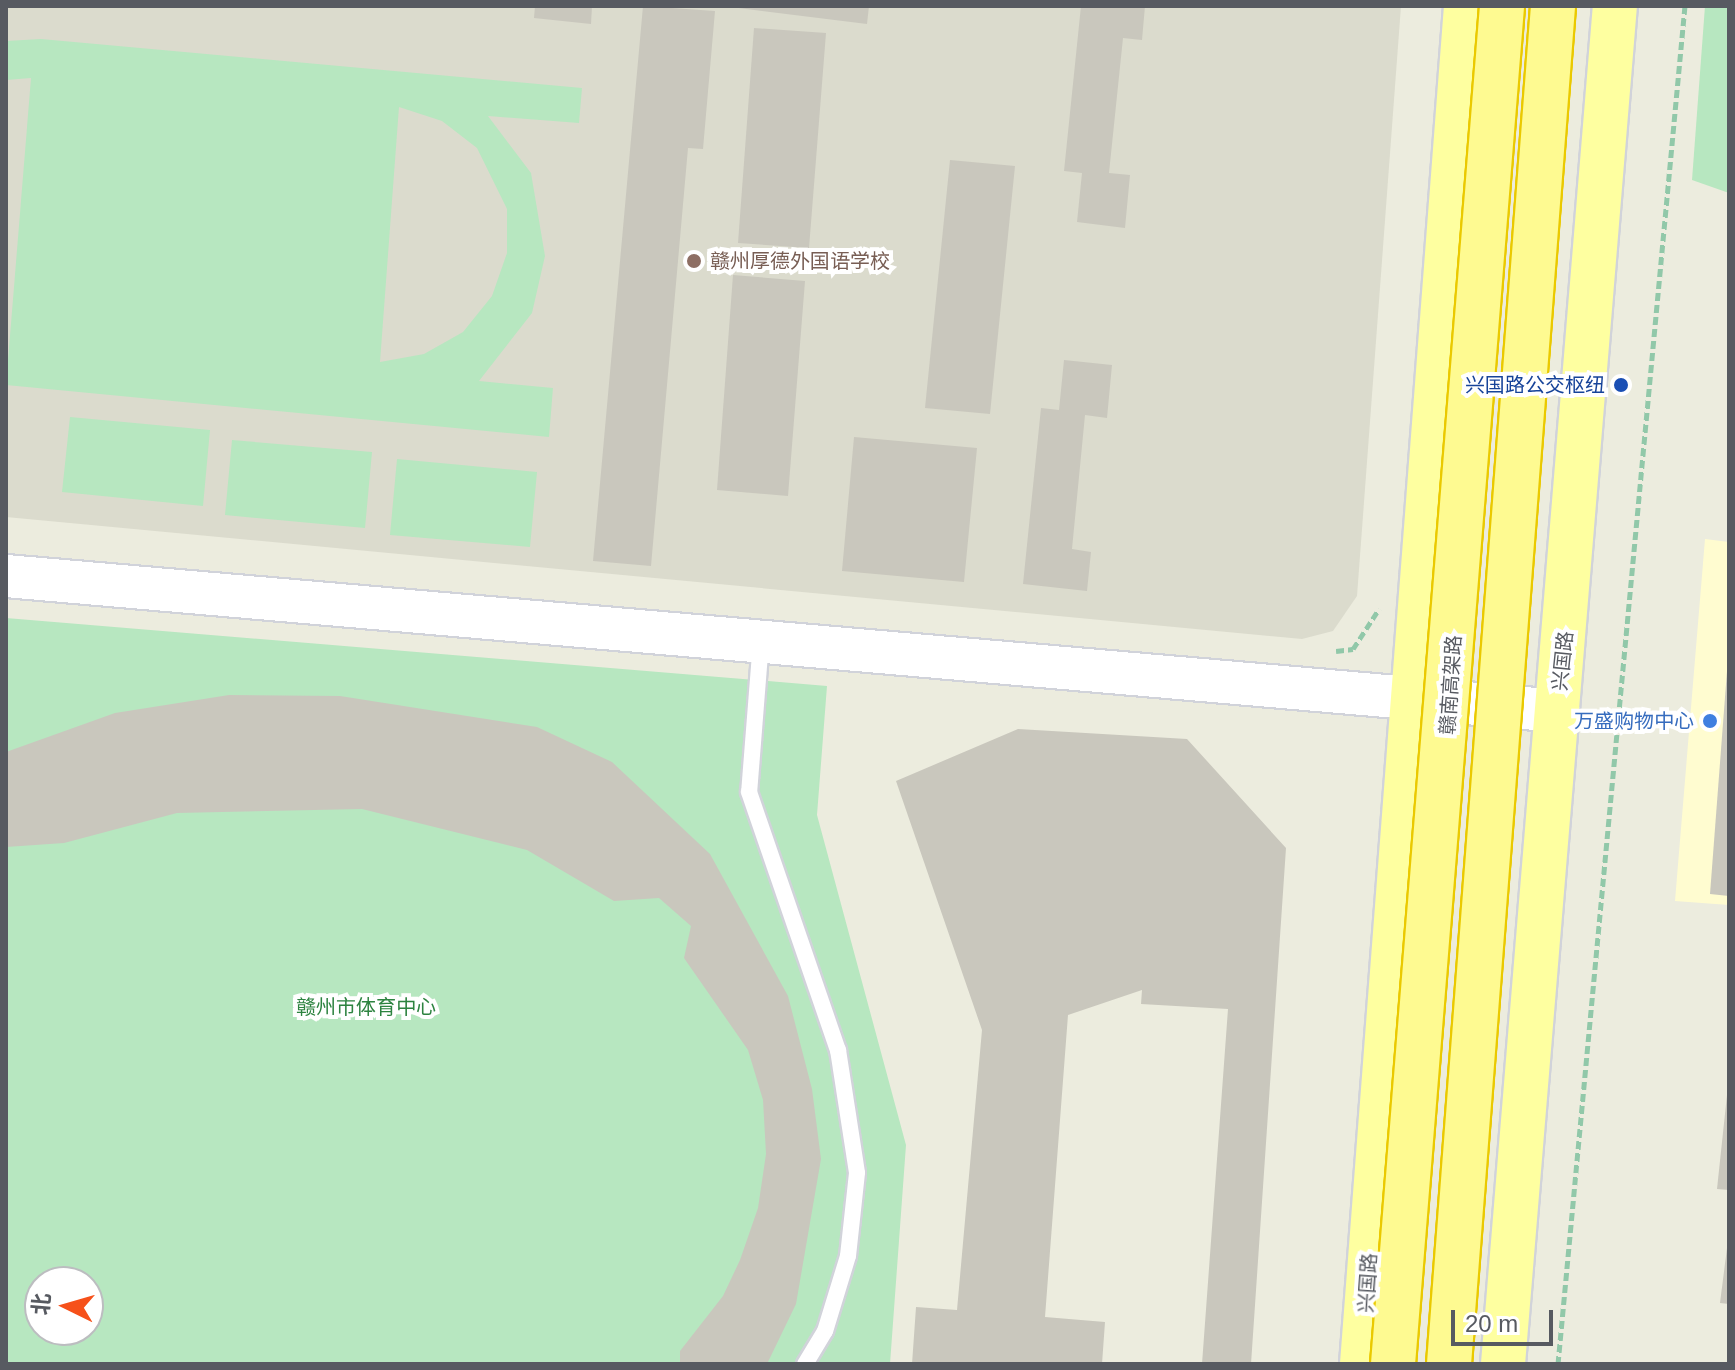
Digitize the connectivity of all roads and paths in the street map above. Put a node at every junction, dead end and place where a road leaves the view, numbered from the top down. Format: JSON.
{"nodes":[{"id":1,"x":1466,"y":6,"type":"edge"},
{"id":2,"x":1502,"y":6,"type":"edge"},
{"id":3,"x":1553,"y":6,"type":"edge"},
{"id":4,"x":1615,"y":6,"type":"edge"},
{"id":5,"x":1685,"y":6,"type":"edge"},
{"id":6,"x":6,"y":576,"type":"edge"},
{"id":7,"x":1382,"y":600,"type":"dead end"},
{"id":8,"x":761,"y":641,"type":"junction"},
{"id":9,"x":1327,"y":652,"type":"dead end"},
{"id":10,"x":1410,"y":694,"type":"junction"},
{"id":11,"x":1558,"y":711,"type":"junction"},
{"id":12,"x":805,"y":1364,"type":"edge"},
{"id":13,"x":1362,"y":1364,"type":"edge"},
{"id":14,"x":1393,"y":1364,"type":"edge"},
{"id":15,"x":1449,"y":1364,"type":"edge"},
{"id":16,"x":1503,"y":1364,"type":"edge"},
{"id":17,"x":1558,"y":1364,"type":"edge"}],
"edges":[{"from":1,"to":10,"type":"main road","name":"兴国路"},
{"from":2,"to":14,"type":"highway","name":"赣南高架路","bridge":true},
{"from":3,"to":15,"type":"highway","bridge":true},
{"from":4,"to":11,"type":"main road","name":"兴国路"},
{"from":5,"to":17,"type":"path"},
{"from":6,"to":8,"type":"street"},
{"from":7,"to":9,"type":"path"},
{"from":8,"to":10,"type":"street"},
{"from":8,"to":12,"type":"lane"},
{"from":10,"to":11,"type":"street"},
{"from":10,"to":13,"type":"main road","name":"兴国路"},
{"from":11,"to":16,"type":"main road","name":"兴国路"}]}
